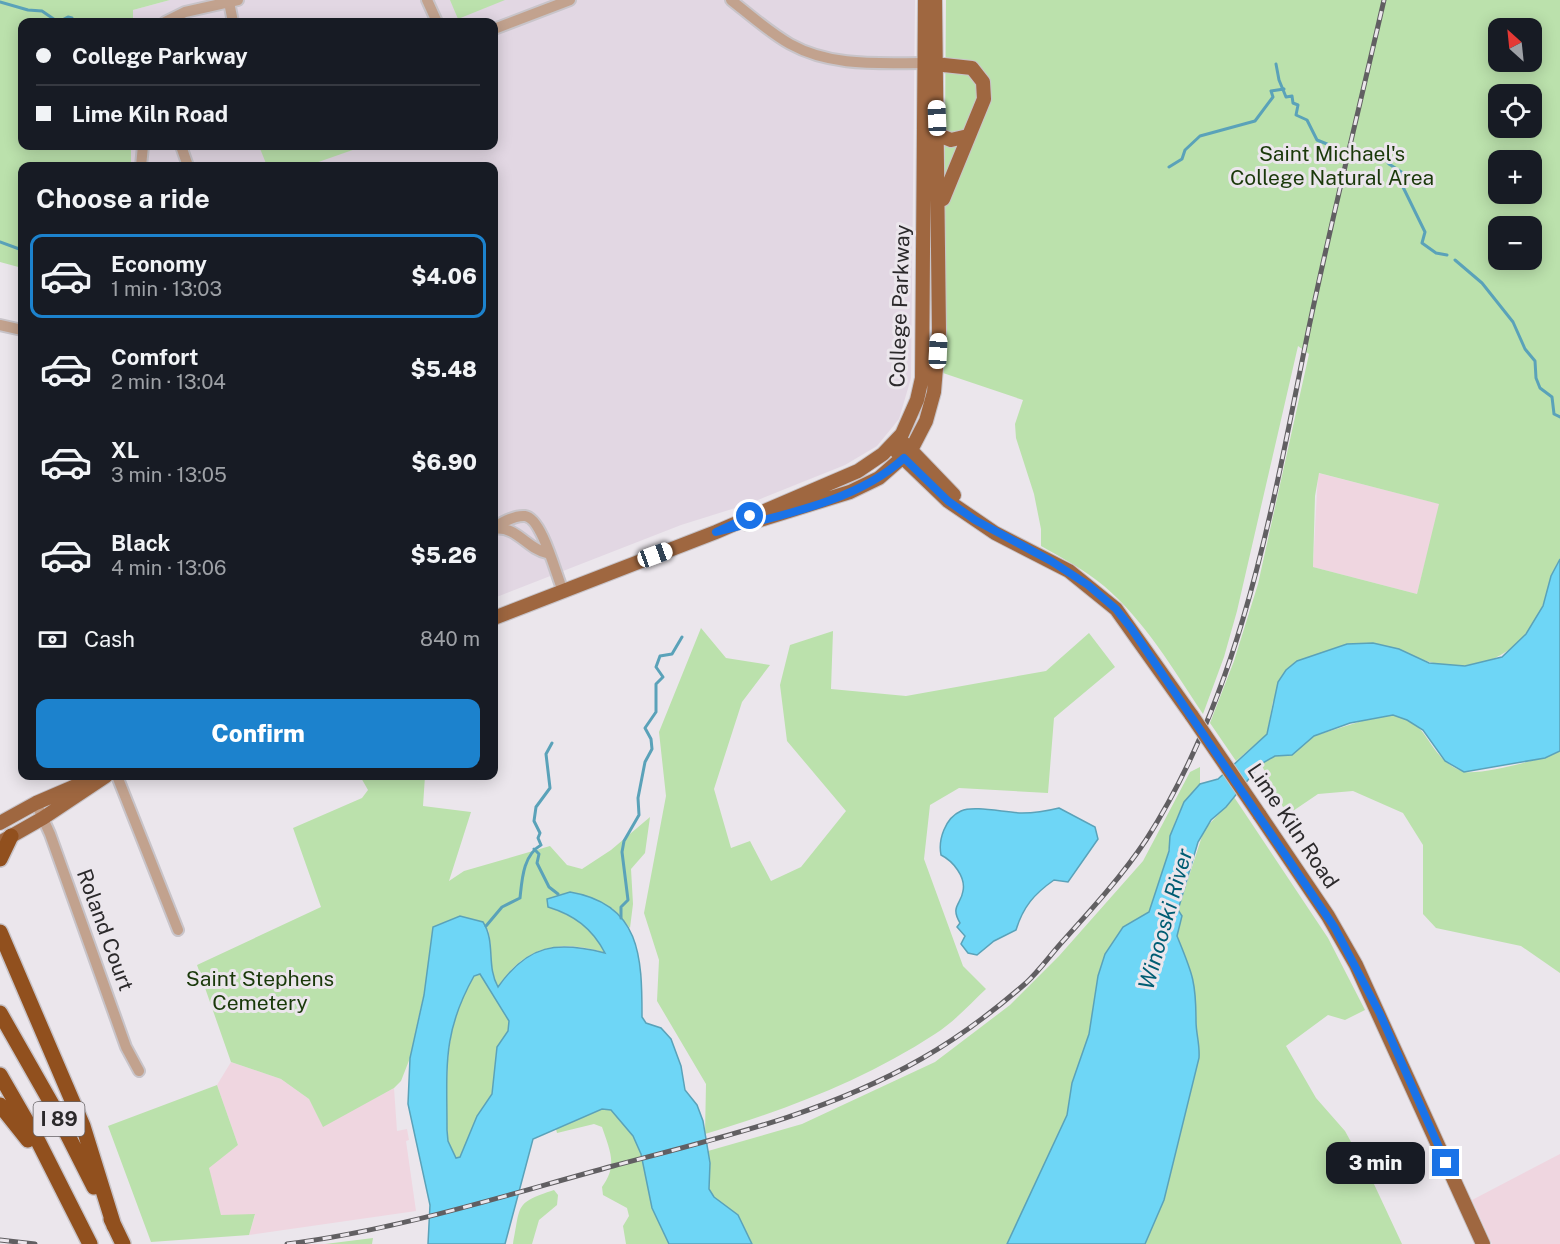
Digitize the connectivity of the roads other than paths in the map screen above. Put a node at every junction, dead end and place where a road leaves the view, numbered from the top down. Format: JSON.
{"nodes":[{"id":1,"x":427,"y":0,"type":"edge"},
{"id":2,"x":570,"y":0,"type":"edge"},
{"id":3,"x":731,"y":0,"type":"edge"},
{"id":4,"x":926,"y":0,"type":"edge"},
{"id":5,"x":935,"y":0,"type":"edge"},
{"id":6,"x":234,"y":1,"type":"edge"},
{"id":7,"x":173,"y":18,"type":"edge"},
{"id":8,"x":233,"y":18,"type":"edge"},
{"id":9,"x":435,"y":18,"type":"edge"},
{"id":10,"x":498,"y":27,"type":"edge"},
{"id":11,"x":929,"y":63,"type":"junction"},
{"id":12,"x":924,"y":128,"type":"junction"},
{"id":13,"x":938,"y":136,"type":"junction"},
{"id":14,"x":968,"y":136,"type":"junction"},
{"id":15,"x":939,"y":216,"type":"junction"},
{"id":16,"x":0,"y":325,"type":"edge"},
{"id":17,"x":18,"y":329,"type":"edge"},
{"id":18,"x":895,"y":442,"type":"junction"},
{"id":19,"x":907,"y":454,"type":"junction"},
{"id":20,"x":498,"y":526,"type":"edge"},
{"id":21,"x":498,"y":528,"type":"edge"},
{"id":22,"x":716,"y":532,"type":"junction"},
{"id":23,"x":548,"y":553,"type":"junction"},
{"id":24,"x":563,"y":591,"type":"junction"},
{"id":25,"x":498,"y":616,"type":"edge"},
{"id":26,"x":94,"y":780,"type":"edge"},
{"id":27,"x":98,"y":780,"type":"edge"},
{"id":28,"x":119,"y":780,"type":"edge"},
{"id":29,"x":36,"y":803,"type":"junction"},
{"id":30,"x":44,"y":818,"type":"junction"},
{"id":31,"x":0,"y":823,"type":"edge"},
{"id":32,"x":6,"y":839,"type":"edge"},
{"id":33,"x":0,"y":859,"type":"edge"},
{"id":34,"x":178,"y":930,"type":"dead end"},
{"id":35,"x":0,"y":932,"type":"edge"},
{"id":36,"x":0,"y":1013,"type":"edge"},
{"id":37,"x":139,"y":1071,"type":"dead end"},
{"id":38,"x":0,"y":1075,"type":"edge"},
{"id":39,"x":0,"y":1105,"type":"edge"},
{"id":40,"x":63,"y":1189,"type":"junction"},
{"id":41,"x":114,"y":1226,"type":"junction"},
{"id":42,"x":90,"y":1244,"type":"edge"},
{"id":43,"x":123,"y":1244,"type":"edge"},
{"id":44,"x":1483,"y":1244,"type":"edge"}],
"edges":[{"from":1,"to":9,"type":"street"},
{"from":2,"to":10,"type":"street"},
{"from":3,"to":11,"type":"street"},
{"from":4,"to":11,"type":"main road","name":"College Parkway"},
{"from":5,"to":11,"type":"main road","name":"College Parkway"},
{"from":6,"to":7,"type":"street"},
{"from":6,"to":8,"type":"street"},
{"from":11,"to":12,"type":"main road","name":"College Parkway"},
{"from":11,"to":13,"type":"main road","name":"College Parkway"},
{"from":11,"to":14,"type":"main road"},
{"from":12,"to":13,"type":"main road"},
{"from":12,"to":18,"type":"main road","name":"College Parkway"},
{"from":13,"to":14,"type":"main road"},
{"from":13,"to":15,"type":"main road","name":"College Parkway"},
{"from":14,"to":15,"type":"main road"},
{"from":15,"to":19,"type":"main road","name":"College Parkway"},
{"from":16,"to":17,"type":"street"},
{"from":18,"to":19,"type":"main road","name":"Lime Kiln Road"},
{"from":18,"to":22,"type":"main road","name":"College Parkway"},
{"from":19,"to":22,"type":"main road","name":"College Parkway"},
{"from":19,"to":44,"type":"main road","name":"Lime Kiln Road","bridge":true},
{"from":20,"to":23,"type":"street"},
{"from":21,"to":23,"type":"street"},
{"from":22,"to":24,"type":"main road","name":"College Parkway"},
{"from":23,"to":24,"type":"street"},
{"from":24,"to":25,"type":"main road","name":"College Parkway"},
{"from":26,"to":29,"type":"main road"},
{"from":27,"to":30,"type":"main road"},
{"from":28,"to":34,"type":"street"},
{"from":29,"to":30,"type":"street","name":"Roland Court"},
{"from":29,"to":31,"type":"main road"},
{"from":30,"to":32,"type":"main road"},
{"from":30,"to":37,"type":"street","name":"Roland Court"},
{"from":32,"to":33,"type":"highway"},
{"from":35,"to":41,"type":"highway"},
{"from":36,"to":41,"type":"highway","number":"I 89"},
{"from":38,"to":40,"type":"highway","number":"I 89"},
{"from":39,"to":40,"type":"highway"},
{"from":40,"to":42,"type":"highway","number":"I 89"},
{"from":41,"to":43,"type":"highway","number":"I 89"}]}
